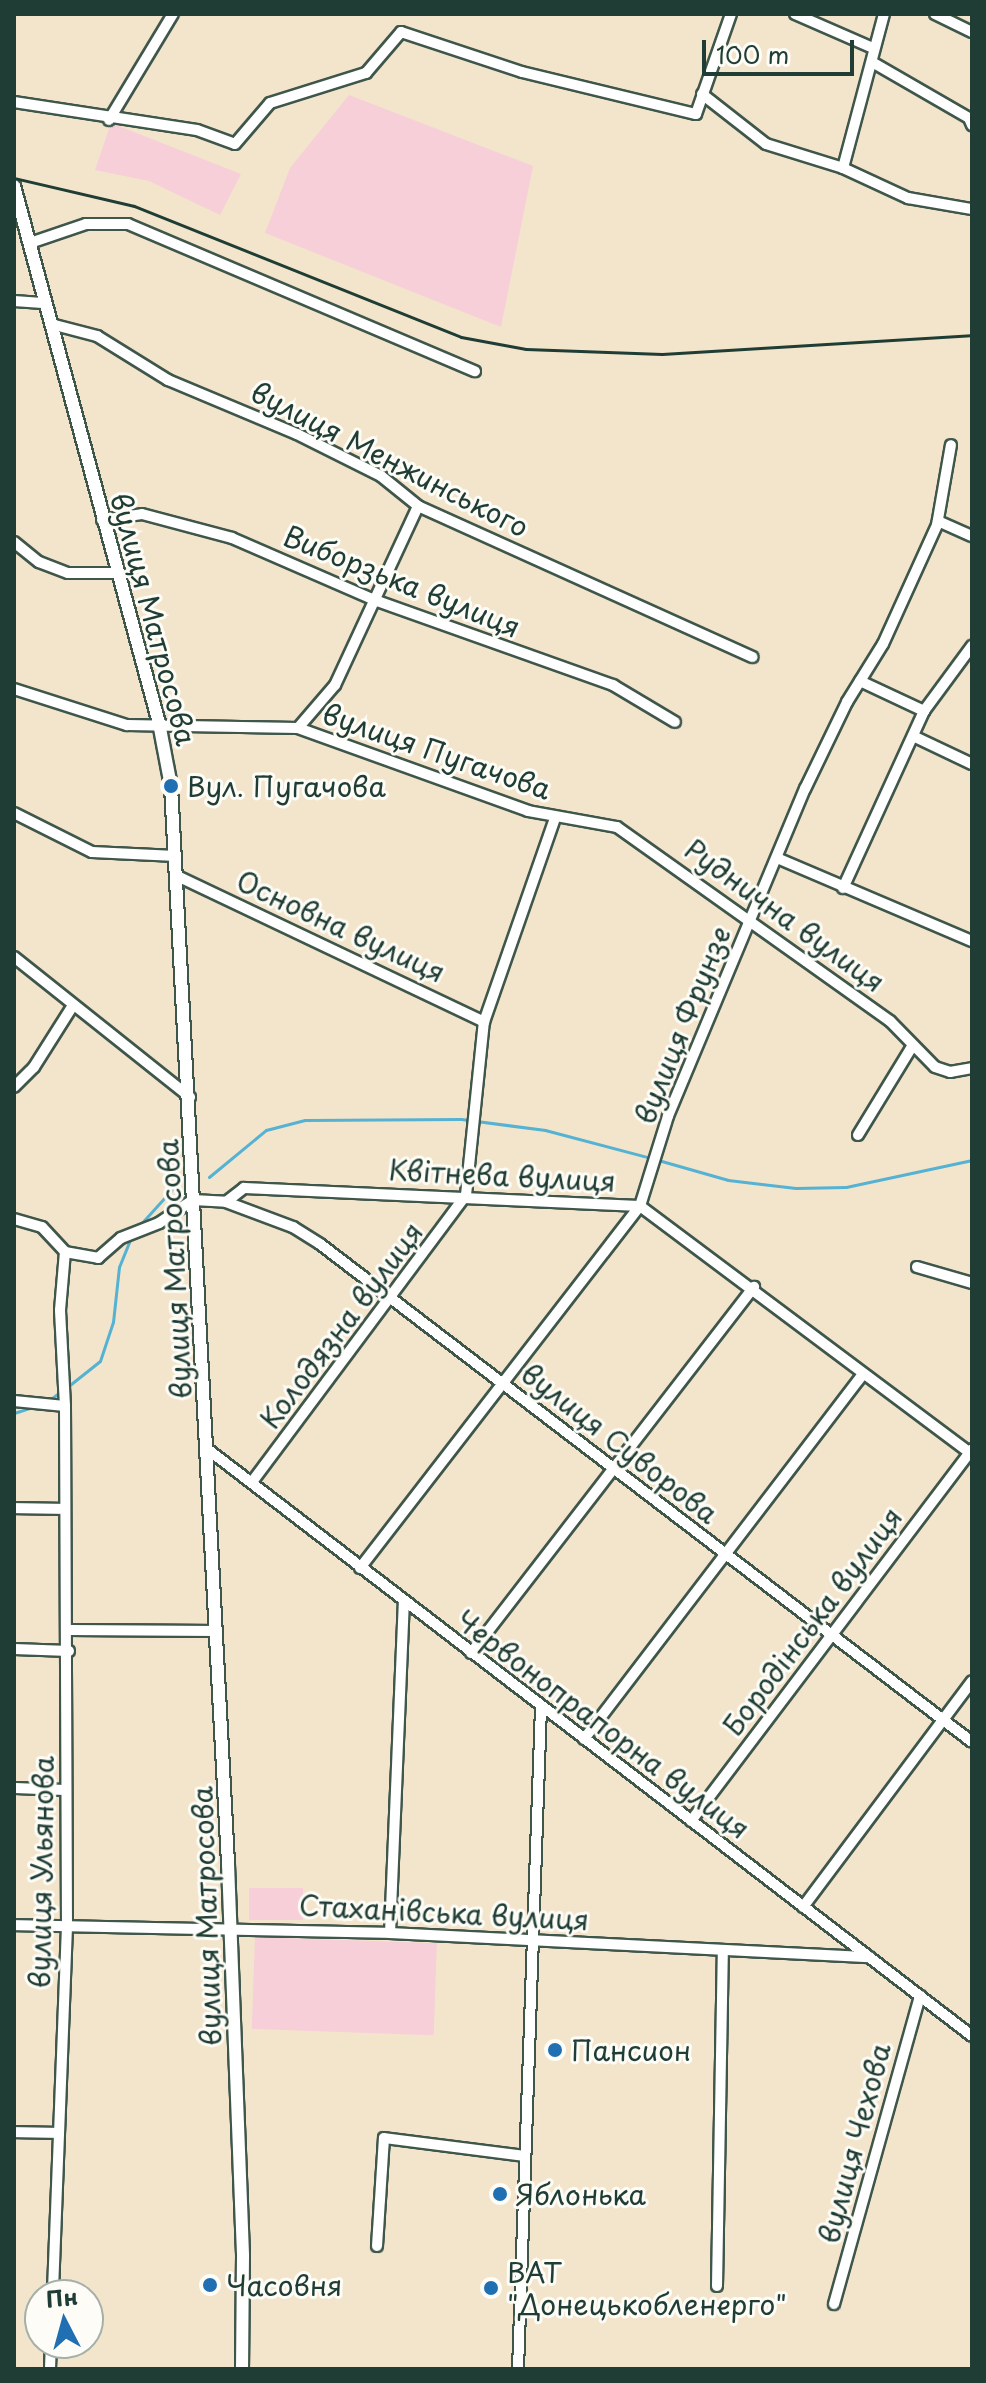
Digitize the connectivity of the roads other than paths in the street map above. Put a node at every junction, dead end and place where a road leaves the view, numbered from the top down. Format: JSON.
{"nodes":[{"id":1,"x":173,"y":14,"type":"edge"},
{"id":2,"x":731,"y":14,"type":"edge"},
{"id":3,"x":795,"y":14,"type":"edge"},
{"id":4,"x":884,"y":14,"type":"edge"},
{"id":5,"x":935,"y":14,"type":"edge"},
{"id":6,"x":972,"y":32,"type":"edge"},
{"id":7,"x":873,"y":48,"type":"junction"},
{"id":8,"x":872,"y":62,"type":"junction"},
{"id":9,"x":702,"y":94,"type":"junction"},
{"id":10,"x":14,"y":102,"type":"edge"},
{"id":11,"x":109,"y":120,"type":"junction"},
{"id":12,"x":972,"y":125,"type":"edge"},
{"id":13,"x":843,"y":168,"type":"junction"},
{"id":14,"x":14,"y":186,"type":"edge"},
{"id":15,"x":972,"y":209,"type":"edge"},
{"id":16,"x":19,"y":224,"type":"edge"},
{"id":17,"x":30,"y":243,"type":"junction"},
{"id":18,"x":14,"y":301,"type":"edge"},
{"id":19,"x":46,"y":303,"type":"junction"},
{"id":20,"x":51,"y":324,"type":"junction"},
{"id":21,"x":475,"y":371,"type":"dead end"},
{"id":22,"x":951,"y":445,"type":"dead end"},
{"id":23,"x":418,"y":506,"type":"junction"},
{"id":24,"x":102,"y":520,"type":"junction"},
{"id":25,"x":938,"y":521,"type":"junction"},
{"id":26,"x":972,"y":536,"type":"edge"},
{"id":27,"x":14,"y":542,"type":"edge"},
{"id":28,"x":117,"y":573,"type":"junction"},
{"id":29,"x":377,"y":601,"type":"junction"},
{"id":30,"x":972,"y":646,"type":"edge"},
{"id":31,"x":752,"y":657,"type":"dead end"},
{"id":32,"x":860,"y":681,"type":"junction"},
{"id":33,"x":14,"y":689,"type":"edge"},
{"id":34,"x":924,"y":711,"type":"junction"},
{"id":35,"x":675,"y":722,"type":"dead end"},
{"id":36,"x":159,"y":723,"type":"junction"},
{"id":37,"x":298,"y":728,"type":"junction"},
{"id":38,"x":913,"y":736,"type":"junction"},
{"id":39,"x":972,"y":764,"type":"edge"},
{"id":40,"x":14,"y":813,"type":"edge"},
{"id":41,"x":555,"y":818,"type":"junction"},
{"id":42,"x":176,"y":856,"type":"junction"},
{"id":43,"x":777,"y":858,"type":"junction"},
{"id":44,"x":177,"y":876,"type":"junction"},
{"id":45,"x":843,"y":888,"type":"junction"},
{"id":46,"x":750,"y":920,"type":"junction"},
{"id":47,"x":972,"y":941,"type":"edge"},
{"id":48,"x":14,"y":957,"type":"edge"},
{"id":49,"x":72,"y":1007,"type":"junction"},
{"id":50,"x":484,"y":1022,"type":"junction"},
{"id":51,"x":913,"y":1045,"type":"junction"},
{"id":52,"x":972,"y":1068,"type":"edge"},
{"id":53,"x":14,"y":1087,"type":"edge"},
{"id":54,"x":190,"y":1097,"type":"junction"},
{"id":55,"x":858,"y":1135,"type":"dead end"},
{"id":56,"x":466,"y":1195,"type":"junction"},
{"id":57,"x":193,"y":1200,"type":"junction"},
{"id":58,"x":226,"y":1202,"type":"junction"},
{"id":59,"x":640,"y":1206,"type":"junction"},
{"id":60,"x":14,"y":1219,"type":"edge"},
{"id":61,"x":65,"y":1252,"type":"junction"},
{"id":62,"x":917,"y":1267,"type":"dead end"},
{"id":63,"x":972,"y":1283,"type":"edge"},
{"id":64,"x":754,"y":1287,"type":"junction"},
{"id":65,"x":393,"y":1299,"type":"junction"},
{"id":66,"x":863,"y":1374,"type":"junction"},
{"id":67,"x":502,"y":1383,"type":"junction"},
{"id":68,"x":14,"y":1401,"type":"edge"},
{"id":69,"x":65,"y":1406,"type":"junction"},
{"id":70,"x":206,"y":1448,"type":"junction"},
{"id":71,"x":971,"y":1452,"type":"edge"},
{"id":72,"x":613,"y":1469,"type":"junction"},
{"id":73,"x":252,"y":1482,"type":"junction"},
{"id":74,"x":14,"y":1508,"type":"edge"},
{"id":75,"x":64,"y":1509,"type":"junction"},
{"id":76,"x":727,"y":1556,"type":"junction"},
{"id":77,"x":360,"y":1568,"type":"junction"},
{"id":78,"x":404,"y":1602,"type":"junction"},
{"id":79,"x":69,"y":1630,"type":"junction"},
{"id":80,"x":217,"y":1631,"type":"junction"},
{"id":81,"x":833,"y":1634,"type":"junction"},
{"id":82,"x":14,"y":1649,"type":"edge"},
{"id":83,"x":69,"y":1651,"type":"junction"},
{"id":84,"x":471,"y":1653,"type":"junction"},
{"id":85,"x":972,"y":1681,"type":"edge"},
{"id":86,"x":541,"y":1706,"type":"junction"},
{"id":87,"x":941,"y":1722,"type":"junction"},
{"id":88,"x":584,"y":1739,"type":"junction"},
{"id":89,"x":972,"y":1742,"type":"edge"},
{"id":90,"x":14,"y":1788,"type":"edge"},
{"id":91,"x":66,"y":1790,"type":"junction"},
{"id":92,"x":691,"y":1821,"type":"junction"},
{"id":93,"x":803,"y":1907,"type":"junction"},
{"id":94,"x":14,"y":1925,"type":"edge"},
{"id":95,"x":67,"y":1926,"type":"junction"},
{"id":96,"x":231,"y":1927,"type":"junction"},
{"id":97,"x":390,"y":1933,"type":"junction"},
{"id":98,"x":838,"y":1933,"type":"junction"},
{"id":99,"x":530,"y":1939,"type":"junction"},
{"id":100,"x":723,"y":1950,"type":"junction"},
{"id":101,"x":824,"y":1955,"type":"junction"},
{"id":102,"x":871,"y":1957,"type":"junction"},
{"id":103,"x":920,"y":1996,"type":"junction"},
{"id":104,"x":972,"y":2036,"type":"edge"},
{"id":105,"x":14,"y":2132,"type":"edge"},
{"id":106,"x":57,"y":2133,"type":"junction"},
{"id":107,"x":524,"y":2156,"type":"junction"},
{"id":108,"x":377,"y":2246,"type":"dead end"},
{"id":109,"x":53,"y":2279,"type":"edge"},
{"id":110,"x":717,"y":2286,"type":"dead end"},
{"id":111,"x":834,"y":2304,"type":"dead end"},
{"id":112,"x":242,"y":2369,"type":"edge"},
{"id":113,"x":518,"y":2369,"type":"edge"}],
"edges":[{"from":1,"to":11,"type":"street"},
{"from":2,"to":9,"type":"street"},
{"from":3,"to":7,"type":"street"},
{"from":4,"to":7,"type":"street"},
{"from":5,"to":6,"type":"street"},
{"from":7,"to":8,"type":"street"},
{"from":8,"to":12,"type":"street"},
{"from":8,"to":13,"type":"street"},
{"from":9,"to":11,"type":"street"},
{"from":9,"to":13,"type":"street"},
{"from":10,"to":11,"type":"street"},
{"from":13,"to":15,"type":"street"},
{"from":14,"to":16,"type":"street","name":"вулиця Матросова"},
{"from":16,"to":17,"type":"street","name":"вулиця Матросова"},
{"from":17,"to":19,"type":"street","name":"вулиця Матросова"},
{"from":17,"to":21,"type":"street"},
{"from":18,"to":19,"type":"street"},
{"from":19,"to":20,"type":"street","name":"вулиця Матросова"},
{"from":20,"to":23,"type":"street","name":"вулиця Менжинського"},
{"from":20,"to":24,"type":"street","name":"вулиця Матросова"},
{"from":22,"to":25,"type":"street","name":"вулиця Фрунзе"},
{"from":23,"to":29,"type":"street"},
{"from":23,"to":31,"type":"street","name":"вулиця Менжинського"},
{"from":24,"to":28,"type":"street","name":"вулиця Матросова"},
{"from":24,"to":29,"type":"street","name":"Виборзька вулиця"},
{"from":25,"to":26,"type":"street"},
{"from":25,"to":32,"type":"street","name":"вулиця Фрунзе"},
{"from":27,"to":28,"type":"street"},
{"from":28,"to":36,"type":"street","name":"вулиця Матросова"},
{"from":29,"to":35,"type":"street","name":"Виборзька вулиця"},
{"from":29,"to":37,"type":"street"},
{"from":30,"to":34,"type":"street"},
{"from":32,"to":34,"type":"street"},
{"from":32,"to":43,"type":"street","name":"вулиця Фрунзе"},
{"from":33,"to":36,"type":"street","name":"вулиця Пугачова"},
{"from":34,"to":38,"type":"street"},
{"from":36,"to":37,"type":"street","name":"вулиця Пугачова"},
{"from":36,"to":42,"type":"street","name":"вулиця Матросова"},
{"from":37,"to":41,"type":"street","name":"вулиця Пугачова"},
{"from":38,"to":39,"type":"street"},
{"from":38,"to":45,"type":"street"},
{"from":40,"to":42,"type":"street"},
{"from":41,"to":46,"type":"street","name":"Руднична вулиця"},
{"from":41,"to":50,"type":"street","name":"вулиця Пугачова"},
{"from":42,"to":44,"type":"street","name":"вулиця Матросова"},
{"from":43,"to":45,"type":"street"},
{"from":43,"to":46,"type":"street","name":"вулиця Фрунзе"},
{"from":44,"to":50,"type":"street","name":"Основна вулиця"},
{"from":44,"to":54,"type":"street","name":"вулиця Матросова"},
{"from":45,"to":47,"type":"street"},
{"from":46,"to":51,"type":"street","name":"Руднична вулиця"},
{"from":46,"to":59,"type":"street","name":"вулиця Фрунзе"},
{"from":48,"to":49,"type":"street"},
{"from":49,"to":53,"type":"street"},
{"from":49,"to":54,"type":"street"},
{"from":50,"to":56,"type":"street","name":"вулиця Пугачова"},
{"from":51,"to":52,"type":"street","name":"Руднична вулиця"},
{"from":51,"to":55,"type":"street"},
{"from":54,"to":57,"type":"street","name":"вулиця Матросова"},
{"from":56,"to":58,"type":"street","name":"Квітнева вулиця"},
{"from":56,"to":59,"type":"street","name":"Квітнева вулиця"},
{"from":56,"to":65,"type":"street","name":"Колодязна вулиця"},
{"from":57,"to":58,"type":"street","name":"Квітнева вулиця"},
{"from":57,"to":61,"type":"street"},
{"from":57,"to":70,"type":"street","name":"вулиця Матросова"},
{"from":58,"to":65,"type":"street","name":"вулиця Суворова"},
{"from":59,"to":64,"type":"street","name":"Квітнева вулиця"},
{"from":59,"to":67,"type":"street","name":"вулиця Фрунзе"},
{"from":60,"to":61,"type":"street"},
{"from":61,"to":69,"type":"street"},
{"from":62,"to":63,"type":"street"},
{"from":64,"to":66,"type":"street","name":"Квітнева вулиця"},
{"from":64,"to":72,"type":"street"},
{"from":65,"to":67,"type":"street","name":"вулиця Суворова"},
{"from":65,"to":73,"type":"street","name":"Колодязна вулиця"},
{"from":66,"to":71,"type":"street","name":"Квітнева вулиця"},
{"from":66,"to":76,"type":"street"},
{"from":67,"to":72,"type":"street","name":"вулиця Суворова"},
{"from":67,"to":77,"type":"street","name":"вулиця Фрунзе"},
{"from":68,"to":69,"type":"street"},
{"from":69,"to":75,"type":"street","name":"вулиця Ульянова"},
{"from":70,"to":73,"type":"street","name":"Червонопрапорна вулиця"},
{"from":70,"to":80,"type":"street","name":"вулиця Матросова"},
{"from":71,"to":81,"type":"street","name":"Бородінська вулиця"},
{"from":72,"to":76,"type":"street","name":"вулиця Суворова"},
{"from":72,"to":84,"type":"street"},
{"from":73,"to":77,"type":"street","name":"Червонопрапорна вулиця"},
{"from":74,"to":75,"type":"street"},
{"from":75,"to":79,"type":"street","name":"вулиця Ульянова"},
{"from":76,"to":81,"type":"street","name":"вулиця Суворова"},
{"from":76,"to":88,"type":"street"},
{"from":77,"to":78,"type":"street","name":"Червонопрапорна вулиця"},
{"from":78,"to":84,"type":"street","name":"Червонопрапорна вулиця"},
{"from":78,"to":97,"type":"street"},
{"from":79,"to":80,"type":"street"},
{"from":79,"to":83,"type":"street","name":"вулиця Ульянова"},
{"from":80,"to":96,"type":"street","name":"вулиця Матросова"},
{"from":81,"to":87,"type":"street","name":"вулиця Суворова"},
{"from":81,"to":92,"type":"street","name":"Бородінська вулиця"},
{"from":82,"to":83,"type":"street"},
{"from":83,"to":91,"type":"street","name":"вулиця Ульянова"},
{"from":84,"to":86,"type":"street","name":"Червонопрапорна вулиця"},
{"from":85,"to":87,"type":"street"},
{"from":86,"to":88,"type":"street","name":"Червонопрапорна вулиця"},
{"from":86,"to":99,"type":"street"},
{"from":87,"to":89,"type":"street","name":"вулиця Суворова"},
{"from":87,"to":93,"type":"street"},
{"from":88,"to":92,"type":"street","name":"Червонопрапорна вулиця"},
{"from":90,"to":91,"type":"street"},
{"from":91,"to":95,"type":"street","name":"вулиця Ульянова"},
{"from":92,"to":93,"type":"street","name":"Червонопрапорна вулиця"},
{"from":93,"to":98,"type":"street","name":"Червонопрапорна вулиця"},
{"from":94,"to":95,"type":"street","name":"Стаханівська вулиця"},
{"from":95,"to":96,"type":"street","name":"Стаханівська вулиця"},
{"from":95,"to":106,"type":"street","name":"вулиця Ульянова"},
{"from":96,"to":97,"type":"street","name":"Стаханівська вулиця"},
{"from":96,"to":112,"type":"street","name":"вулиця Матросова"},
{"from":97,"to":99,"type":"street","name":"Стаханівська вулиця"},
{"from":98,"to":101,"type":"street"},
{"from":98,"to":102,"type":"street","name":"Червонопрапорна вулиця"},
{"from":99,"to":100,"type":"street","name":"Стаханівська вулиця"},
{"from":99,"to":107,"type":"street"},
{"from":100,"to":101,"type":"street","name":"Стаханівська вулиця"},
{"from":100,"to":110,"type":"street"},
{"from":101,"to":102,"type":"street","name":"Стаханівська вулиця"},
{"from":102,"to":103,"type":"street","name":"Червонопрапорна вулиця"},
{"from":103,"to":104,"type":"street","name":"Червонопрапорна вулиця"},
{"from":103,"to":111,"type":"street","name":"вулиця Чехова"},
{"from":105,"to":106,"type":"street"},
{"from":106,"to":109,"type":"street","name":"вулиця Ульянова"},
{"from":107,"to":108,"type":"street"},
{"from":107,"to":113,"type":"street"}]}
